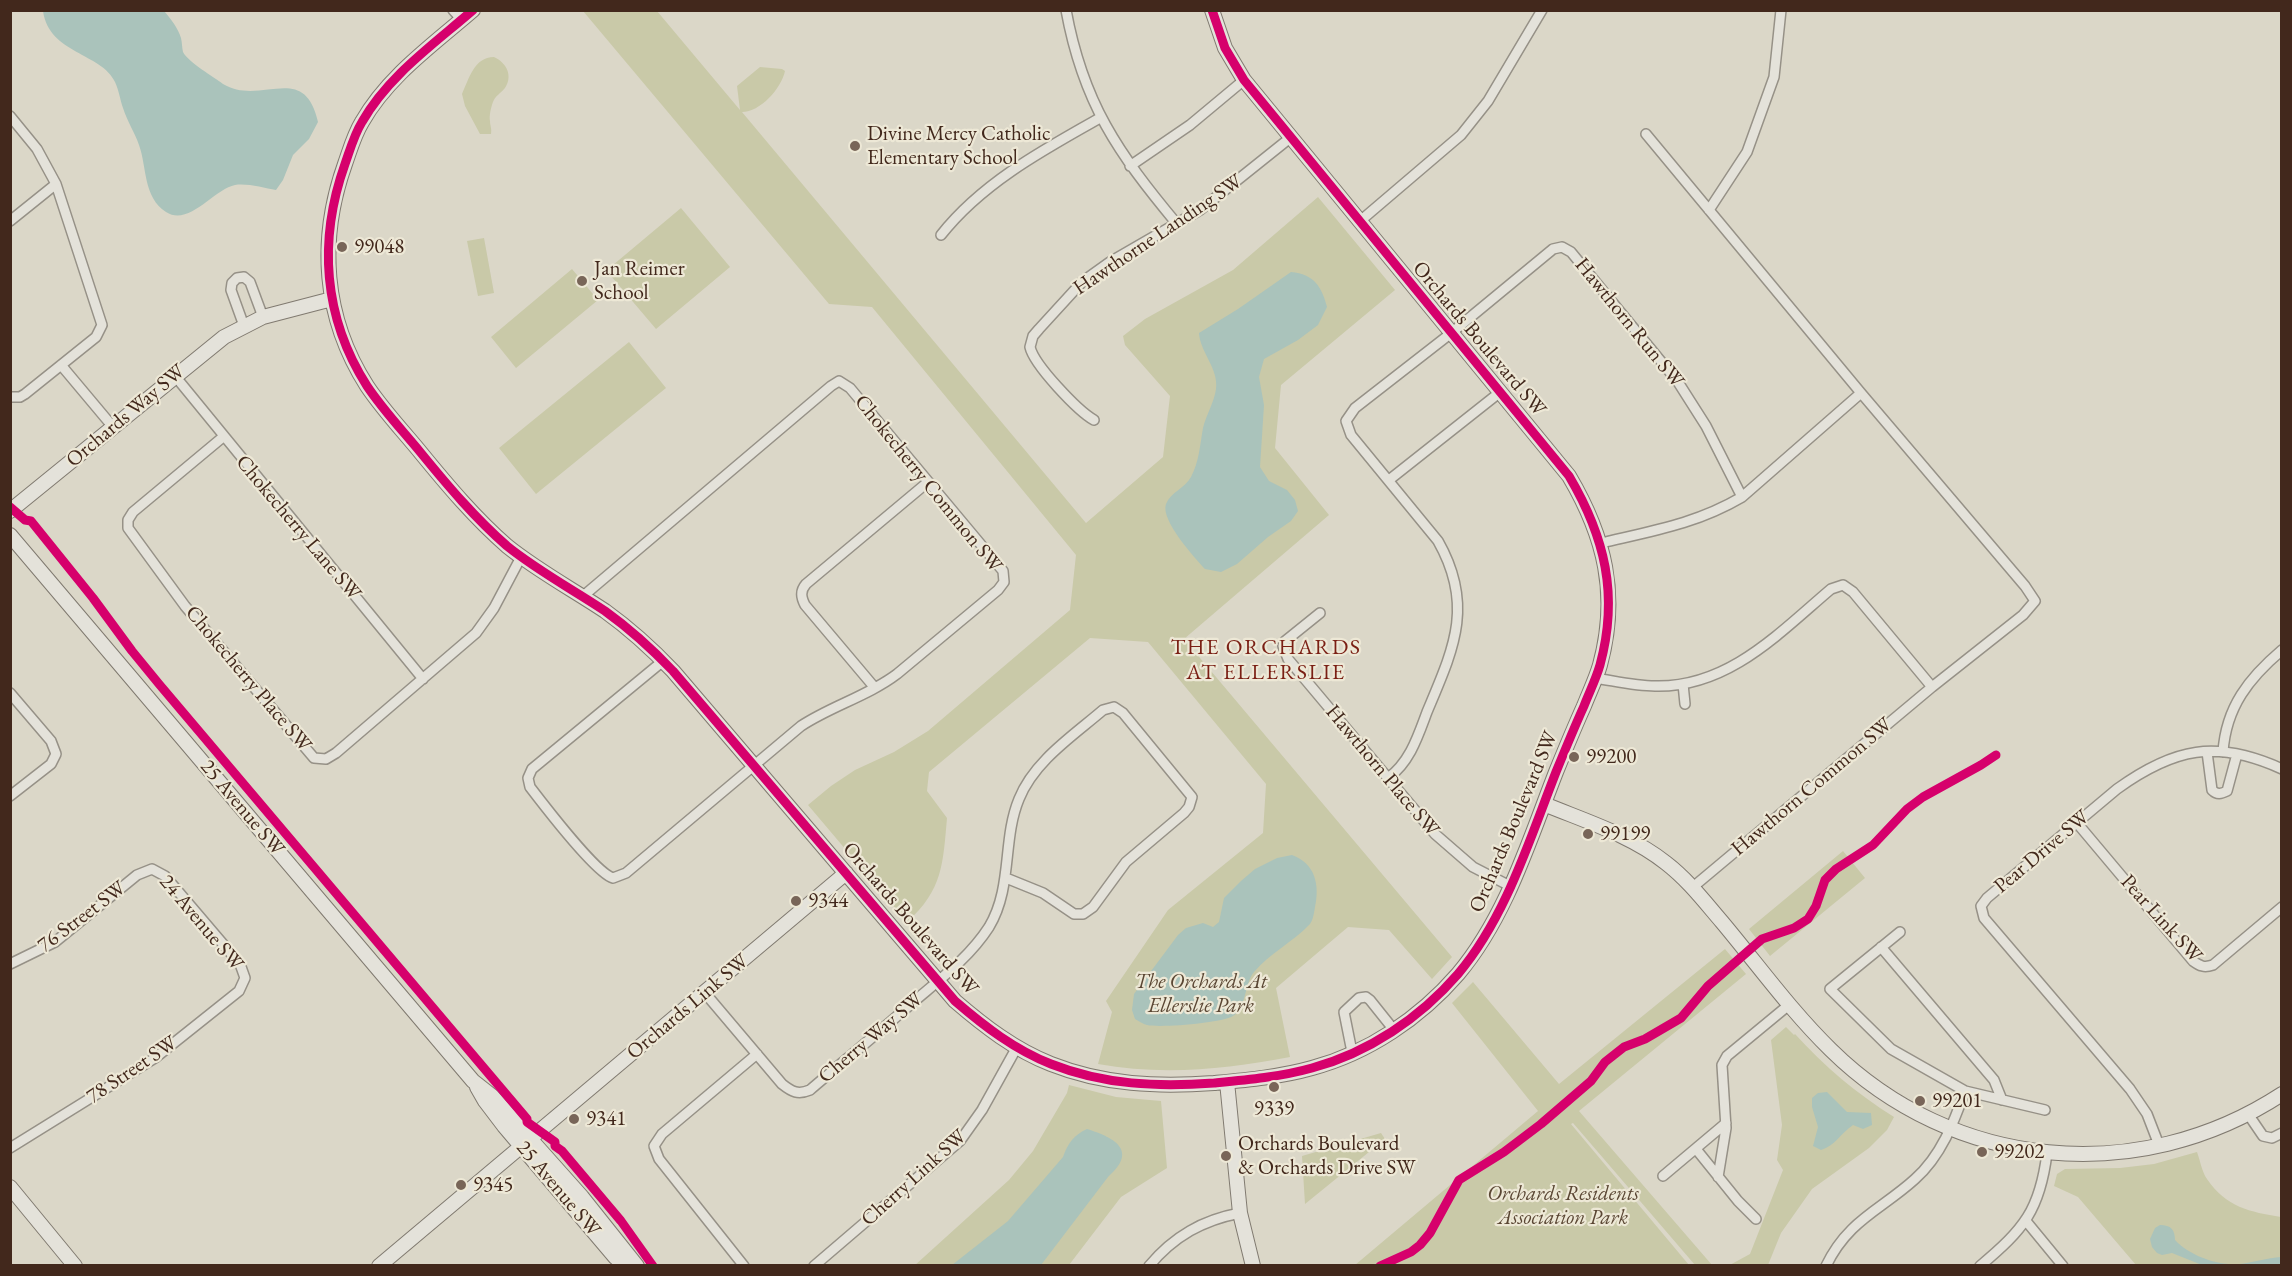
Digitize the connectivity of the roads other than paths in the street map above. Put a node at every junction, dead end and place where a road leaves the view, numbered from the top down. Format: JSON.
{"nodes":[{"id":1,"x":473,"y":10,"type":"edge"},
{"id":2,"x":1066,"y":10,"type":"edge"},
{"id":3,"x":1212,"y":10,"type":"edge"},
{"id":4,"x":1542,"y":10,"type":"edge"},
{"id":5,"x":1781,"y":10,"type":"edge"},
{"id":6,"x":458,"y":15,"type":"edge"},
{"id":7,"x":1244,"y":80,"type":"junction"},
{"id":8,"x":10,"y":116,"type":"edge"},
{"id":9,"x":1100,"y":118,"type":"junction"},
{"id":10,"x":1646,"y":134,"type":"dead end"},
{"id":11,"x":1290,"y":138,"type":"junction"},
{"id":12,"x":1130,"y":166,"type":"junction"},
{"id":13,"x":56,"y":184,"type":"junction"},
{"id":14,"x":1709,"y":210,"type":"junction"},
{"id":15,"x":10,"y":221,"type":"edge"},
{"id":16,"x":1359,"y":222,"type":"junction"},
{"id":17,"x":1177,"y":224,"type":"junction"},
{"id":18,"x":940,"y":235,"type":"dead end"},
{"id":19,"x":332,"y":299,"type":"junction"},
{"id":20,"x":263,"y":317,"type":"junction"},
{"id":21,"x":244,"y":326,"type":"junction"},
{"id":22,"x":1450,"y":334,"type":"junction"},
{"id":23,"x":62,"y":365,"type":"junction"},
{"id":24,"x":175,"y":376,"type":"junction"},
{"id":25,"x":1499,"y":393,"type":"junction"},
{"id":26,"x":1861,"y":393,"type":"junction"},
{"id":27,"x":10,"y":397,"type":"edge"},
{"id":28,"x":1094,"y":420,"type":"dead end"},
{"id":29,"x":112,"y":427,"type":"junction"},
{"id":30,"x":223,"y":437,"type":"junction"},
{"id":31,"x":1389,"y":480,"type":"junction"},
{"id":32,"x":928,"y":482,"type":"junction"},
{"id":33,"x":1742,"y":497,"type":"junction"},
{"id":34,"x":10,"y":511,"type":"edge"},
{"id":35,"x":10,"y":535,"type":"edge"},
{"id":36,"x":1601,"y":543,"type":"junction"},
{"id":37,"x":521,"y":557,"type":"junction"},
{"id":38,"x":582,"y":597,"type":"junction"},
{"id":39,"x":1320,"y":614,"type":"dead end"},
{"id":40,"x":2282,"y":650,"type":"edge"},
{"id":41,"x":663,"y":661,"type":"junction"},
{"id":42,"x":1596,"y":678,"type":"junction"},
{"id":43,"x":423,"y":679,"type":"junction"},
{"id":44,"x":1683,"y":684,"type":"junction"},
{"id":45,"x":1932,"y":687,"type":"junction"},
{"id":46,"x":875,"y":688,"type":"junction"},
{"id":47,"x":10,"y":693,"type":"edge"},
{"id":48,"x":1685,"y":704,"type":"dead end"},
{"id":49,"x":2207,"y":752,"type":"junction"},
{"id":50,"x":2223,"y":752,"type":"junction"},
{"id":51,"x":2238,"y":754,"type":"junction"},
{"id":52,"x":754,"y":765,"type":"junction"},
{"id":53,"x":2282,"y":769,"type":"edge"},
{"id":54,"x":1388,"y":778,"type":"junction"},
{"id":55,"x":10,"y":796,"type":"edge"},
{"id":56,"x":1544,"y":804,"type":"junction"},
{"id":57,"x":2077,"y":823,"type":"junction"},
{"id":58,"x":152,"y":869,"type":"joint"},
{"id":59,"x":846,"y":873,"type":"junction"},
{"id":60,"x":1006,"y":878,"type":"junction"},
{"id":61,"x":1510,"y":886,"type":"junction"},
{"id":62,"x":1693,"y":887,"type":"junction"},
{"id":63,"x":2282,"y":907,"type":"edge"},
{"id":64,"x":1900,"y":932,"type":"dead end"},
{"id":65,"x":1881,"y":947,"type":"junction"},
{"id":66,"x":10,"y":964,"type":"edge"},
{"id":67,"x":245,"y":981,"type":"joint"},
{"id":68,"x":938,"y":982,"type":"junction"},
{"id":69,"x":705,"y":993,"type":"junction"},
{"id":70,"x":1790,"y":1004,"type":"junction"},
{"id":71,"x":1394,"y":1030,"type":"junction"},
{"id":72,"x":1017,"y":1047,"type":"junction"},
{"id":73,"x":1352,"y":1052,"type":"junction"},
{"id":74,"x":757,"y":1054,"type":"junction"},
{"id":75,"x":1227,"y":1082,"type":"junction"},
{"id":76,"x":1965,"y":1091,"type":"junction"},
{"id":77,"x":2282,"y":1094,"type":"edge"},
{"id":78,"x":2002,"y":1100,"type":"junction"},
{"id":79,"x":2045,"y":1110,"type":"dead end"},
{"id":80,"x":2248,"y":1114,"type":"junction"},
{"id":81,"x":1726,"y":1123,"type":"junction"},
{"id":82,"x":1950,"y":1129,"type":"junction"},
{"id":83,"x":2282,"y":1133,"type":"edge"},
{"id":84,"x":526,"y":1143,"type":"junction"},
{"id":85,"x":2158,"y":1145,"type":"junction"},
{"id":86,"x":10,"y":1148,"type":"edge"},
{"id":87,"x":1696,"y":1149,"type":"junction"},
{"id":88,"x":2047,"y":1153,"type":"junction"},
{"id":89,"x":1663,"y":1176,"type":"dead end"},
{"id":90,"x":1718,"y":1177,"type":"junction"},
{"id":91,"x":10,"y":1187,"type":"edge"},
{"id":92,"x":1240,"y":1213,"type":"junction"},
{"id":93,"x":1756,"y":1219,"type":"dead end"},
{"id":94,"x":2026,"y":1221,"type":"junction"},
{"id":95,"x":75,"y":1266,"type":"edge"},
{"id":96,"x":379,"y":1266,"type":"edge"},
{"id":97,"x":625,"y":1266,"type":"edge"},
{"id":98,"x":637,"y":1266,"type":"edge"},
{"id":99,"x":744,"y":1266,"type":"edge"},
{"id":100,"x":814,"y":1266,"type":"edge"},
{"id":101,"x":1149,"y":1266,"type":"edge"},
{"id":102,"x":1253,"y":1266,"type":"edge"},
{"id":103,"x":1826,"y":1266,"type":"edge"},
{"id":104,"x":1980,"y":1266,"type":"edge"},
{"id":105,"x":2063,"y":1266,"type":"edge"}],
"edges":[{"from":1,"to":6,"type":"street","name":"Orchards Boulevard SW"},
{"from":2,"to":9,"type":"street"},
{"from":3,"to":7,"type":"street","name":"Orchards Boulevard SW"},
{"from":4,"to":16,"type":"street"},
{"from":5,"to":14,"type":"street"},
{"from":6,"to":19,"type":"street","name":"Orchards Boulevard SW"},
{"from":7,"to":11,"type":"street","name":"Orchards Boulevard SW"},
{"from":7,"to":12,"type":"street"},
{"from":8,"to":13,"type":"street"},
{"from":9,"to":12,"type":"street"},
{"from":9,"to":18,"type":"street"},
{"from":10,"to":14,"type":"street"},
{"from":11,"to":16,"type":"street","name":"Orchards Boulevard SW"},
{"from":11,"to":17,"type":"street","name":"Hawthorne Landing SW"},
{"from":12,"to":17,"type":"street"},
{"from":13,"to":15,"type":"street"},
{"from":13,"to":23,"type":"street"},
{"from":14,"to":26,"type":"street"},
{"from":16,"to":22,"type":"street","name":"Orchards Boulevard SW"},
{"from":17,"to":28,"type":"street","name":"Hawthorne Landing SW"},
{"from":19,"to":20,"type":"street","name":"Orchards Way SW"},
{"from":19,"to":37,"type":"street","name":"Orchards Boulevard SW"},
{"from":20,"to":21,"type":"street","name":"Orchards Way SW"},
{"from":20,"to":21,"type":"street"},
{"from":21,"to":24,"type":"street","name":"Orchards Way SW"},
{"from":22,"to":25,"type":"street","name":"Orchards Boulevard SW"},
{"from":22,"to":31,"type":"street"},
{"from":22,"to":33,"type":"street","name":"Hawthorn Run SW"},
{"from":23,"to":27,"type":"street"},
{"from":23,"to":29,"type":"street"},
{"from":24,"to":29,"type":"street","name":"Orchards Way SW"},
{"from":24,"to":30,"type":"street","name":"Chokecherry Lane SW"},
{"from":25,"to":31,"type":"street"},
{"from":25,"to":36,"type":"street","name":"Orchards Boulevard SW"},
{"from":26,"to":33,"type":"street"},
{"from":26,"to":45,"type":"street","name":"Hawthorn Common SW"},
{"from":29,"to":34,"type":"street","name":"Orchards Way SW"},
{"from":30,"to":43,"type":"street","name":"Chokecherry Lane SW"},
{"from":30,"to":43,"type":"street","name":"Chokecherry Place SW"},
{"from":31,"to":54,"type":"street"},
{"from":32,"to":38,"type":"street","name":"Chokecherry Common SW"},
{"from":32,"to":46,"type":"street"},
{"from":32,"to":46,"type":"street","name":"Chokecherry Common SW"},
{"from":33,"to":36,"type":"street"},
{"from":35,"to":84,"type":"street","name":"25 Avenue SW"},
{"from":36,"to":42,"type":"street","name":"Orchards Boulevard SW"},
{"from":37,"to":38,"type":"street","name":"Orchards Boulevard SW"},
{"from":37,"to":43,"type":"street","name":"Chokecherry Place SW"},
{"from":38,"to":41,"type":"street","name":"Orchards Boulevard SW"},
{"from":39,"to":54,"type":"street","name":"Hawthorn Place SW"},
{"from":40,"to":50,"type":"street"},
{"from":41,"to":52,"type":"street","name":"Orchards Boulevard SW"},
{"from":41,"to":52,"type":"street","name":"Chokecherry Common SW"},
{"from":42,"to":44,"type":"street"},
{"from":42,"to":56,"type":"street","name":"Orchards Boulevard SW"},
{"from":44,"to":45,"type":"street"},
{"from":44,"to":48,"type":"street"},
{"from":45,"to":62,"type":"street","name":"Hawthorn Common SW"},
{"from":46,"to":52,"type":"street","name":"Chokecherry Common SW"},
{"from":47,"to":55,"type":"street"},
{"from":49,"to":50,"type":"street","name":"Pear Drive SW"},
{"from":49,"to":51,"type":"street"},
{"from":49,"to":57,"type":"street","name":"Pear Drive SW"},
{"from":50,"to":51,"type":"street","name":"Pear Drive SW"},
{"from":51,"to":53,"type":"street","name":"Pear Drive SW"},
{"from":52,"to":59,"type":"street","name":"Orchards Boulevard SW"},
{"from":54,"to":61,"type":"street","name":"Hawthorn Place SW"},
{"from":56,"to":61,"type":"street","name":"Orchards Boulevard SW"},
{"from":56,"to":62,"type":"street"},
{"from":57,"to":63,"type":"street","name":"Pear Link SW"},
{"from":57,"to":85,"type":"street","name":"Pear Drive SW"},
{"from":58,"to":66,"type":"street","name":"76 Street SW"},
{"from":58,"to":67,"type":"street","name":"24 Avenue SW"},
{"from":59,"to":68,"type":"street","name":"Orchards Boulevard SW"},
{"from":59,"to":69,"type":"street","name":"Orchards Link SW"},
{"from":60,"to":60,"type":"street"},
{"from":60,"to":68,"type":"street"},
{"from":61,"to":71,"type":"street","name":"Orchards Boulevard SW"},
{"from":62,"to":70,"type":"street"},
{"from":64,"to":65,"type":"street"},
{"from":65,"to":76,"type":"street"},
{"from":65,"to":78,"type":"street"},
{"from":67,"to":86,"type":"street","name":"78 Street SW"},
{"from":68,"to":72,"type":"street","name":"Orchards Boulevard SW"},
{"from":68,"to":74,"type":"street","name":"Cherry Way SW"},
{"from":69,"to":74,"type":"street","name":"Cherry Way SW"},
{"from":69,"to":84,"type":"street","name":"Orchards Link SW"},
{"from":70,"to":81,"type":"street"},
{"from":70,"to":82,"type":"street"},
{"from":71,"to":73,"type":"street","name":"Orchards Boulevard SW"},
{"from":71,"to":73,"type":"street"},
{"from":72,"to":75,"type":"street","name":"Orchards Boulevard SW"},
{"from":72,"to":100,"type":"street","name":"Cherry Link SW"},
{"from":73,"to":75,"type":"street","name":"Orchards Boulevard SW"},
{"from":74,"to":99,"type":"street"},
{"from":75,"to":92,"type":"street"},
{"from":76,"to":78,"type":"street"},
{"from":76,"to":82,"type":"street"},
{"from":77,"to":80,"type":"street"},
{"from":78,"to":79,"type":"street"},
{"from":80,"to":83,"type":"street"},
{"from":80,"to":85,"type":"street"},
{"from":81,"to":87,"type":"street"},
{"from":81,"to":90,"type":"street"},
{"from":82,"to":88,"type":"street"},
{"from":82,"to":103,"type":"street"},
{"from":84,"to":96,"type":"street","name":"Orchards Link SW"},
{"from":84,"to":97,"type":"street","name":"25 Avenue SW"},
{"from":84,"to":98,"type":"street","name":"25 Avenue SW"},
{"from":85,"to":88,"type":"street"},
{"from":87,"to":89,"type":"street"},
{"from":87,"to":90,"type":"street"},
{"from":88,"to":94,"type":"street"},
{"from":90,"to":93,"type":"street"},
{"from":91,"to":95,"type":"street"},
{"from":92,"to":101,"type":"street"},
{"from":92,"to":102,"type":"street"},
{"from":94,"to":104,"type":"street"},
{"from":94,"to":105,"type":"street"}]}
